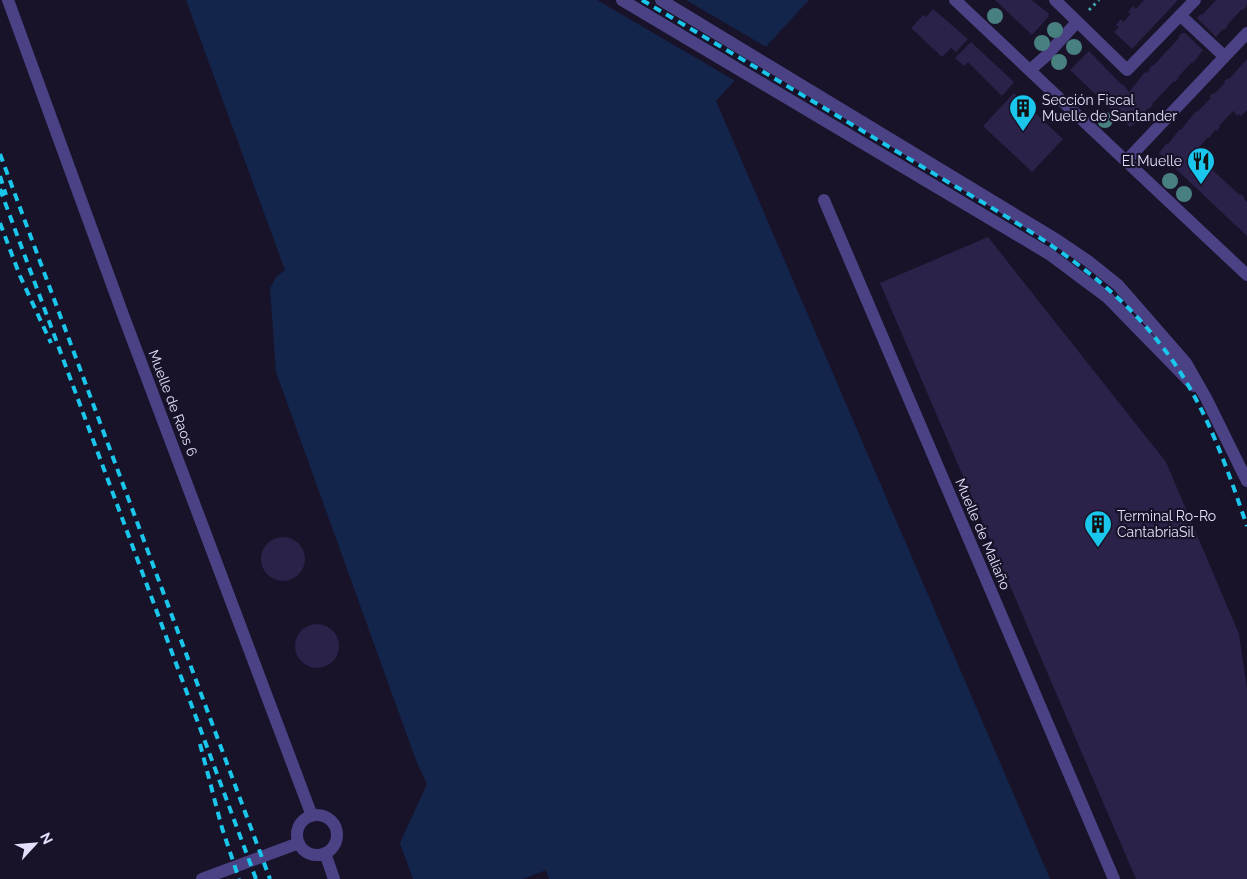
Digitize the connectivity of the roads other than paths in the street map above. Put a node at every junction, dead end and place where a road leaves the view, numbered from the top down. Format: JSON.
{"nodes":[{"id":1,"x":8,"y":0,"type":"edge"},
{"id":2,"x":622,"y":0,"type":"edge"},
{"id":3,"x":661,"y":0,"type":"edge"},
{"id":4,"x":955,"y":0,"type":"edge"},
{"id":5,"x":1055,"y":0,"type":"edge"},
{"id":6,"x":1195,"y":0,"type":"edge"},
{"id":7,"x":1181,"y":16,"type":"junction"},
{"id":8,"x":1077,"y":22,"type":"junction"},
{"id":9,"x":1247,"y":33,"type":"edge"},
{"id":10,"x":1224,"y":56,"type":"junction"},
{"id":11,"x":1030,"y":70,"type":"junction"},
{"id":12,"x":1126,"y":161,"type":"junction"},
{"id":13,"x":824,"y":200,"type":"dead end"},
{"id":14,"x":1247,"y":275,"type":"edge"},
{"id":15,"x":1206,"y":398,"type":"junction"},
{"id":16,"x":1247,"y":481,"type":"edge"},
{"id":17,"x":312,"y":816,"type":"junction"},
{"id":18,"x":299,"y":842,"type":"junction"},
{"id":19,"x":325,"y":854,"type":"junction"},
{"id":20,"x":202,"y":879,"type":"edge"},
{"id":21,"x":334,"y":879,"type":"edge"},
{"id":22,"x":1114,"y":879,"type":"edge"}],
"edges":[{"from":1,"to":17,"type":"street","name":"Muelle de Raos 6"},
{"from":2,"to":15,"type":"street"},
{"from":3,"to":15,"type":"street"},
{"from":4,"to":11,"type":"street"},
{"from":5,"to":8,"type":"street"},
{"from":6,"to":7,"type":"street"},
{"from":7,"to":8,"type":"street"},
{"from":7,"to":10,"type":"street"},
{"from":8,"to":11,"type":"street"},
{"from":9,"to":10,"type":"street"},
{"from":10,"to":12,"type":"street"},
{"from":11,"to":12,"type":"street"},
{"from":12,"to":14,"type":"street"},
{"from":13,"to":22,"type":"street","name":"Muelle de Maliaño"},
{"from":15,"to":16,"type":"street"},
{"from":17,"to":18,"type":"street"},
{"from":17,"to":19,"type":"street"},
{"from":18,"to":19,"type":"street"},
{"from":18,"to":20,"type":"street"},
{"from":19,"to":21,"type":"street"}]}
